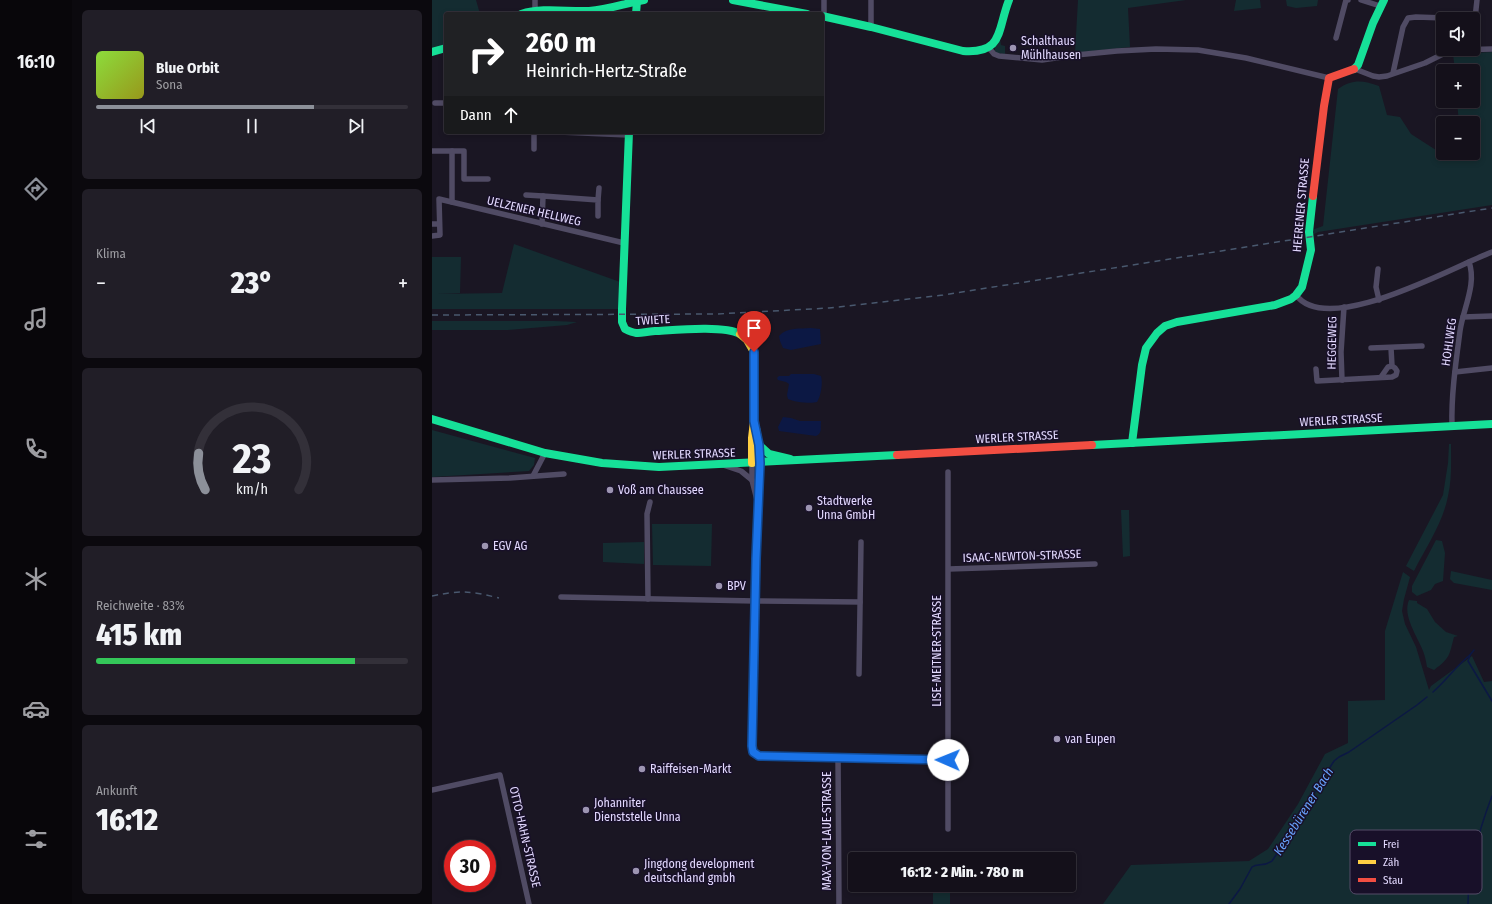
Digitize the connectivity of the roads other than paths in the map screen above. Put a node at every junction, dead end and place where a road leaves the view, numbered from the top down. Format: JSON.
{"nodes":[{"id":1,"x":535,"y":0,"type":"edge"},
{"id":2,"x":639,"y":0,"type":"edge"},
{"id":3,"x":733,"y":0,"type":"edge"},
{"id":4,"x":824,"y":0,"type":"edge"},
{"id":5,"x":871,"y":0,"type":"edge"},
{"id":6,"x":1009,"y":0,"type":"edge"},
{"id":7,"x":1348,"y":0,"type":"edge"},
{"id":8,"x":1361,"y":0,"type":"edge"},
{"id":9,"x":1477,"y":0,"type":"edge"},
{"id":10,"x":1382,"y":3,"type":"edge"},
{"id":11,"x":535,"y":10,"type":"junction"},
{"id":12,"x":528,"y":12,"type":"edge"},
{"id":13,"x":636,"y":12,"type":"edge"},
{"id":14,"x":796,"y":12,"type":"edge"},
{"id":15,"x":823,"y":12,"type":"edge"},
{"id":16,"x":1476,"y":12,"type":"edge"},
{"id":17,"x":824,"y":17,"type":"edge"},
{"id":18,"x":1436,"y":18,"type":"edge"},
{"id":19,"x":871,"y":27,"type":"junction"},
{"id":20,"x":1336,"y":38,"type":"dead end"},
{"id":21,"x":989,"y":48,"type":"junction"},
{"id":22,"x":444,"y":49,"type":"edge"},
{"id":23,"x":1480,"y":49,"type":"edge"},
{"id":24,"x":1492,"y":49,"type":"edge"},
{"id":25,"x":432,"y":52,"type":"edge"},
{"id":26,"x":1440,"y":56,"type":"edge"},
{"id":27,"x":1355,"y":69,"type":"junction"},
{"id":28,"x":1393,"y":73,"type":"junction"},
{"id":29,"x":1329,"y":78,"type":"junction"},
{"id":30,"x":435,"y":103,"type":"dead end"},
{"id":31,"x":444,"y":103,"type":"edge"},
{"id":32,"x":534,"y":134,"type":"edge"},
{"id":33,"x":629,"y":134,"type":"edge"},
{"id":34,"x":534,"y":149,"type":"dead end"},
{"id":35,"x":432,"y":151,"type":"edge"},
{"id":36,"x":452,"y":152,"type":"junction"},
{"id":37,"x":452,"y":179,"type":"junction"},
{"id":38,"x":464,"y":179,"type":"junction"},
{"id":39,"x":488,"y":179,"type":"dead end"},
{"id":40,"x":599,"y":188,"type":"dead end"},
{"id":41,"x":526,"y":195,"type":"dead end"},
{"id":42,"x":543,"y":196,"type":"junction"},
{"id":43,"x":598,"y":200,"type":"junction"},
{"id":44,"x":452,"y":202,"type":"junction"},
{"id":45,"x":598,"y":216,"type":"dead end"},
{"id":46,"x":432,"y":224,"type":"edge"},
{"id":47,"x":440,"y":224,"type":"junction"},
{"id":48,"x":542,"y":224,"type":"junction"},
{"id":49,"x":432,"y":236,"type":"edge"},
{"id":50,"x":624,"y":243,"type":"junction"},
{"id":51,"x":1492,"y":252,"type":"edge"},
{"id":52,"x":1468,"y":262,"type":"junction"},
{"id":53,"x":1378,"y":269,"type":"dead end"},
{"id":54,"x":1296,"y":295,"type":"junction"},
{"id":55,"x":1379,"y":300,"type":"junction"},
{"id":56,"x":1344,"y":307,"type":"junction"},
{"id":57,"x":1492,"y":316,"type":"edge"},
{"id":58,"x":1463,"y":317,"type":"junction"},
{"id":59,"x":1422,"y":346,"type":"dead end"},
{"id":60,"x":1371,"y":348,"type":"dead end"},
{"id":61,"x":1391,"y":348,"type":"junction"},
{"id":62,"x":1392,"y":366,"type":"junction"},
{"id":63,"x":1492,"y":368,"type":"edge"},
{"id":64,"x":1316,"y":369,"type":"dead end"},
{"id":65,"x":1455,"y":372,"type":"junction"},
{"id":66,"x":1381,"y":377,"type":"junction"},
{"id":67,"x":1342,"y":380,"type":"junction"},
{"id":68,"x":432,"y":419,"type":"edge"},
{"id":69,"x":754,"y":421,"type":"junction"},
{"id":70,"x":1492,"y":424,"type":"edge"},
{"id":71,"x":1452,"y":426,"type":"junction"},
{"id":72,"x":1132,"y":443,"type":"junction"},
{"id":73,"x":759,"y":445,"type":"junction"},
{"id":74,"x":545,"y":453,"type":"junction"},
{"id":75,"x":794,"y":460,"type":"junction"},
{"id":76,"x":756,"y":463,"type":"junction"},
{"id":77,"x":722,"y":465,"type":"junction"},
{"id":78,"x":948,"y":472,"type":"dead end"},
{"id":79,"x":564,"y":474,"type":"dead end"},
{"id":80,"x":533,"y":476,"type":"junction"},
{"id":81,"x":432,"y":480,"type":"edge"},
{"id":82,"x":752,"y":480,"type":"junction"},
{"id":83,"x":650,"y":502,"type":"dead end"},
{"id":84,"x":758,"y":502,"type":"junction"},
{"id":85,"x":861,"y":542,"type":"dead end"},
{"id":86,"x":1095,"y":564,"type":"dead end"},
{"id":87,"x":949,"y":569,"type":"junction"},
{"id":88,"x":561,"y":597,"type":"dead end"},
{"id":89,"x":648,"y":599,"type":"junction"},
{"id":90,"x":755,"y":601,"type":"junction"},
{"id":91,"x":860,"y":602,"type":"junction"},
{"id":92,"x":859,"y":674,"type":"dead end"},
{"id":93,"x":838,"y":757,"type":"junction"},
{"id":94,"x":948,"y":760,"type":"junction"},
{"id":95,"x":432,"y":790,"type":"edge"},
{"id":96,"x":948,"y":830,"type":"dead end"},
{"id":97,"x":529,"y":904,"type":"edge"},
{"id":98,"x":839,"y":904,"type":"edge"}],
"edges":[{"from":1,"to":11,"type":"street"},
{"from":2,"to":11,"type":"street"},
{"from":2,"to":13,"type":"street"},
{"from":3,"to":14,"type":"street"},
{"from":4,"to":15,"type":"street"},
{"from":5,"to":19,"type":"street"},
{"from":6,"to":21,"type":"street"},
{"from":7,"to":20,"type":"street"},
{"from":8,"to":10,"type":"street"},
{"from":9,"to":16,"type":"street"},
{"from":10,"to":27,"type":"street"},
{"from":11,"to":12,"type":"street"},
{"from":17,"to":19,"type":"street"},
{"from":18,"to":28,"type":"street"},
{"from":19,"to":21,"type":"street"},
{"from":21,"to":29,"type":"street"},
{"from":22,"to":25,"type":"street"},
{"from":23,"to":24,"type":"street"},
{"from":26,"to":28,"type":"street"},
{"from":27,"to":28,"type":"street"},
{"from":27,"to":29,"type":"street"},
{"from":29,"to":54,"type":"street","name":"HEERENER STRASSE"},
{"from":30,"to":31,"type":"street"},
{"from":32,"to":34,"type":"street"},
{"from":33,"to":50,"type":"street","name":"TWIETE"},
{"from":35,"to":36,"type":"street"},
{"from":36,"to":37,"type":"street"},
{"from":36,"to":38,"type":"street"},
{"from":37,"to":38,"type":"street"},
{"from":37,"to":44,"type":"street"},
{"from":38,"to":39,"type":"street"},
{"from":40,"to":43,"type":"street"},
{"from":41,"to":42,"type":"street"},
{"from":42,"to":43,"type":"street"},
{"from":42,"to":48,"type":"street"},
{"from":43,"to":45,"type":"street"},
{"from":44,"to":47,"type":"street","name":"UELZENER HELLWEG"},
{"from":44,"to":48,"type":"street","name":"UELZENER HELLWEG"},
{"from":46,"to":47,"type":"street"},
{"from":47,"to":49,"type":"street"},
{"from":48,"to":50,"type":"street","name":"UELZENER HELLWEG"},
{"from":50,"to":69,"type":"street","name":"TWIETE"},
{"from":51,"to":52,"type":"street"},
{"from":52,"to":55,"type":"street"},
{"from":52,"to":58,"type":"street","name":"HOHLWEG"},
{"from":53,"to":55,"type":"street"},
{"from":54,"to":56,"type":"street"},
{"from":54,"to":72,"type":"street"},
{"from":55,"to":56,"type":"street"},
{"from":56,"to":67,"type":"street","name":"HEGGEWEG"},
{"from":57,"to":58,"type":"street"},
{"from":58,"to":65,"type":"street","name":"HOHLWEG"},
{"from":59,"to":61,"type":"street"},
{"from":60,"to":61,"type":"street"},
{"from":61,"to":62,"type":"street","name":"HEGGEWEG"},
{"from":62,"to":66,"type":"street"},
{"from":62,"to":66,"type":"street","name":"HEGGEWEG"},
{"from":63,"to":65,"type":"street"},
{"from":64,"to":67,"type":"street","name":"HEGGEWEG"},
{"from":65,"to":71,"type":"street","name":"HOHLWEG"},
{"from":66,"to":67,"type":"street","name":"HEGGEWEG"},
{"from":68,"to":74,"type":"street","name":"WERLER STRASSE"},
{"from":69,"to":73,"type":"street","name":"TWIETE"},
{"from":69,"to":76,"type":"street","name":"TWIETE"},
{"from":70,"to":71,"type":"street","name":"WERLER STRASSE"},
{"from":71,"to":72,"type":"street","name":"WERLER STRASSE"},
{"from":72,"to":75,"type":"street","name":"WERLER STRASSE"},
{"from":73,"to":75,"type":"street"},
{"from":73,"to":76,"type":"street","name":"TWIETE"},
{"from":74,"to":77,"type":"street","name":"WERLER STRASSE"},
{"from":74,"to":80,"type":"street"},
{"from":75,"to":76,"type":"street","name":"WERLER STRASSE"},
{"from":76,"to":77,"type":"street","name":"WERLER STRASSE"},
{"from":76,"to":82,"type":"street"},
{"from":76,"to":84,"type":"street"},
{"from":77,"to":82,"type":"street"},
{"from":78,"to":87,"type":"street","name":"LISE-MEITNER-STRASSE"},
{"from":79,"to":80,"type":"street"},
{"from":80,"to":81,"type":"street"},
{"from":82,"to":84,"type":"street"},
{"from":83,"to":89,"type":"street"},
{"from":84,"to":90,"type":"street"},
{"from":85,"to":91,"type":"street"},
{"from":86,"to":87,"type":"street","name":"ISAAC-NEWTON-STRASSE"},
{"from":87,"to":94,"type":"street","name":"LISE-MEITNER-STRASSE"},
{"from":88,"to":89,"type":"street"},
{"from":89,"to":90,"type":"street"},
{"from":90,"to":91,"type":"street"},
{"from":90,"to":93,"type":"street"},
{"from":91,"to":92,"type":"street"},
{"from":93,"to":94,"type":"street"},
{"from":93,"to":98,"type":"street","name":"MAX-VON-LAUE-STRASSE"},
{"from":94,"to":96,"type":"street","name":"LISE-MEITNER-STRASSE"},
{"from":95,"to":97,"type":"street","name":"OTTO-HAHN-STRASSE"}]}
